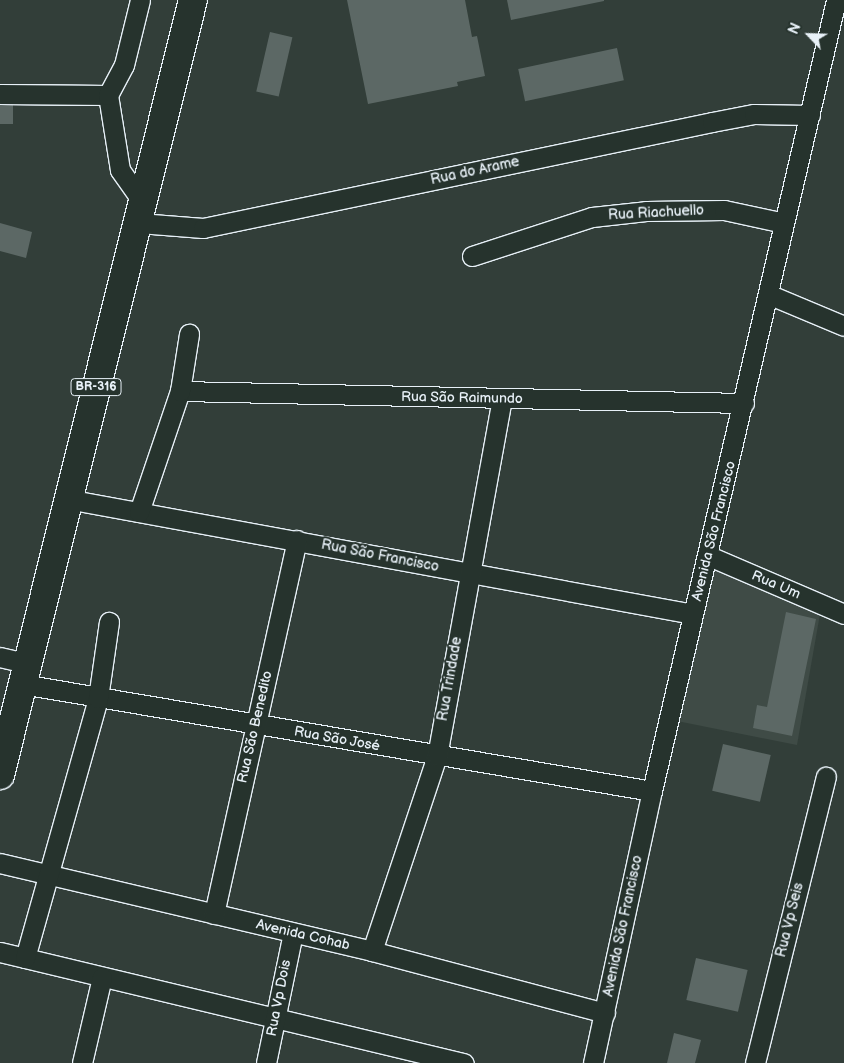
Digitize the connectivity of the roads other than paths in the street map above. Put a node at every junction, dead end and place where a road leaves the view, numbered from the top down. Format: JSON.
{"nodes":[{"id":1,"x":140,"y":0,"type":"edge"},
{"id":2,"x":193,"y":0,"type":"edge"},
{"id":3,"x":836,"y":0,"type":"edge"},
{"id":4,"x":0,"y":94,"type":"edge"},
{"id":5,"x":108,"y":95,"type":"junction"},
{"id":6,"x":810,"y":115,"type":"junction"},
{"id":7,"x":142,"y":213,"type":"junction"},
{"id":8,"x":784,"y":223,"type":"junction"},
{"id":9,"x":472,"y":256,"type":"dead end"},
{"id":10,"x":770,"y":295,"type":"junction"},
{"id":11,"x":844,"y":326,"type":"edge"},
{"id":12,"x":189,"y":334,"type":"dead end"},
{"id":13,"x":180,"y":391,"type":"junction"},
{"id":14,"x":502,"y":399,"type":"junction"},
{"id":15,"x":744,"y":403,"type":"junction"},
{"id":16,"x":67,"y":499,"type":"junction"},
{"id":17,"x":139,"y":512,"type":"junction"},
{"id":18,"x":297,"y":540,"type":"junction"},
{"id":19,"x":709,"y":556,"type":"junction"},
{"id":20,"x":469,"y":572,"type":"junction"},
{"id":21,"x":694,"y":614,"type":"junction"},
{"id":22,"x":844,"y":614,"type":"edge"},
{"id":23,"x":109,"y":622,"type":"dead end"},
{"id":24,"x":0,"y":657,"type":"edge"},
{"id":25,"x":24,"y":673,"type":"junction"},
{"id":26,"x":98,"y":698,"type":"junction"},
{"id":27,"x":255,"y":724,"type":"junction"},
{"id":28,"x":436,"y":756,"type":"junction"},
{"id":29,"x":0,"y":775,"type":"edge"},
{"id":30,"x":826,"y":777,"type":"dead end"},
{"id":31,"x":652,"y":791,"type":"junction"},
{"id":32,"x":0,"y":863,"type":"edge"},
{"id":33,"x":46,"y":875,"type":"junction"},
{"id":34,"x":214,"y":914,"type":"junction"},
{"id":35,"x":293,"y":932,"type":"junction"},
{"id":36,"x":372,"y":951,"type":"junction"},
{"id":37,"x":0,"y":952,"type":"edge"},
{"id":38,"x":25,"y":958,"type":"junction"},
{"id":39,"x":102,"y":977,"type":"junction"},
{"id":40,"x":605,"y":1013,"type":"junction"},
{"id":41,"x":275,"y":1018,"type":"junction"},
{"id":42,"x":431,"y":1059,"type":"edge"},
{"id":43,"x":82,"y":1063,"type":"edge"},
{"id":44,"x":266,"y":1063,"type":"edge"},
{"id":45,"x":464,"y":1063,"type":"edge"},
{"id":46,"x":593,"y":1063,"type":"edge"},
{"id":47,"x":755,"y":1063,"type":"edge"}],
"edges":[{"from":1,"to":5,"type":"street"},
{"from":2,"to":7,"type":"highway","number":"BR-316"},
{"from":3,"to":6,"type":"street","name":"Avenida São Francisco"},
{"from":4,"to":5,"type":"street"},
{"from":5,"to":7,"type":"street"},
{"from":6,"to":7,"type":"street","name":"Rua do Arame"},
{"from":6,"to":8,"type":"street","name":"Avenida São Francisco"},
{"from":7,"to":16,"type":"highway","number":"BR-316"},
{"from":8,"to":9,"type":"street","name":"Rua Riachuello"},
{"from":8,"to":10,"type":"street","name":"Avenida São Francisco"},
{"from":10,"to":11,"type":"street"},
{"from":10,"to":15,"type":"street","name":"Avenida São Francisco"},
{"from":12,"to":13,"type":"street"},
{"from":13,"to":14,"type":"street","name":"Rua São Raimundo"},
{"from":13,"to":17,"type":"street"},
{"from":14,"to":15,"type":"street","name":"Rua São Raimundo"},
{"from":14,"to":20,"type":"street","name":"Rua Trindade"},
{"from":15,"to":19,"type":"street","name":"Avenida São Francisco"},
{"from":16,"to":17,"type":"street","name":"Rua São Francisco"},
{"from":16,"to":25,"type":"highway","number":"BR-316"},
{"from":17,"to":18,"type":"street","name":"Rua São Francisco"},
{"from":18,"to":20,"type":"street","name":"Rua São Francisco"},
{"from":18,"to":27,"type":"street","name":"Rua São Benedito"},
{"from":19,"to":21,"type":"street","name":"Avenida São Francisco"},
{"from":19,"to":22,"type":"street","name":"Rua Um"},
{"from":20,"to":21,"type":"street","name":"Rua São Francisco"},
{"from":20,"to":28,"type":"street","name":"Rua Trindade"},
{"from":21,"to":31,"type":"street","name":"Avenida São Francisco"},
{"from":23,"to":26,"type":"street"},
{"from":24,"to":25,"type":"street","name":"Rua São José"},
{"from":25,"to":26,"type":"street","name":"Rua São José"},
{"from":25,"to":29,"type":"highway","number":"BR-316"},
{"from":26,"to":27,"type":"street","name":"Rua São José"},
{"from":26,"to":33,"type":"street"},
{"from":27,"to":28,"type":"street","name":"Rua São José"},
{"from":27,"to":34,"type":"street","name":"Rua São Benedito"},
{"from":28,"to":31,"type":"street","name":"Rua São José"},
{"from":28,"to":36,"type":"street","name":"Rua Trindade"},
{"from":30,"to":47,"type":"street","name":"Rua Vp Seis"},
{"from":31,"to":40,"type":"street","name":"Avenida São Francisco"},
{"from":32,"to":33,"type":"street","name":"Avenida Cohab"},
{"from":33,"to":34,"type":"street","name":"Avenida Cohab"},
{"from":33,"to":38,"type":"street"},
{"from":34,"to":35,"type":"street","name":"Avenida Cohab"},
{"from":35,"to":36,"type":"street","name":"Avenida Cohab"},
{"from":35,"to":41,"type":"street","name":"Rua Vp Dois"},
{"from":36,"to":40,"type":"street","name":"Avenida Cohab"},
{"from":37,"to":38,"type":"street"},
{"from":38,"to":39,"type":"street"},
{"from":39,"to":41,"type":"street"},
{"from":39,"to":43,"type":"street"},
{"from":40,"to":46,"type":"street","name":"Avenida São Francisco"},
{"from":41,"to":42,"type":"street"},
{"from":41,"to":44,"type":"street","name":"Rua Vp Dois"},
{"from":42,"to":45,"type":"street"}]}
